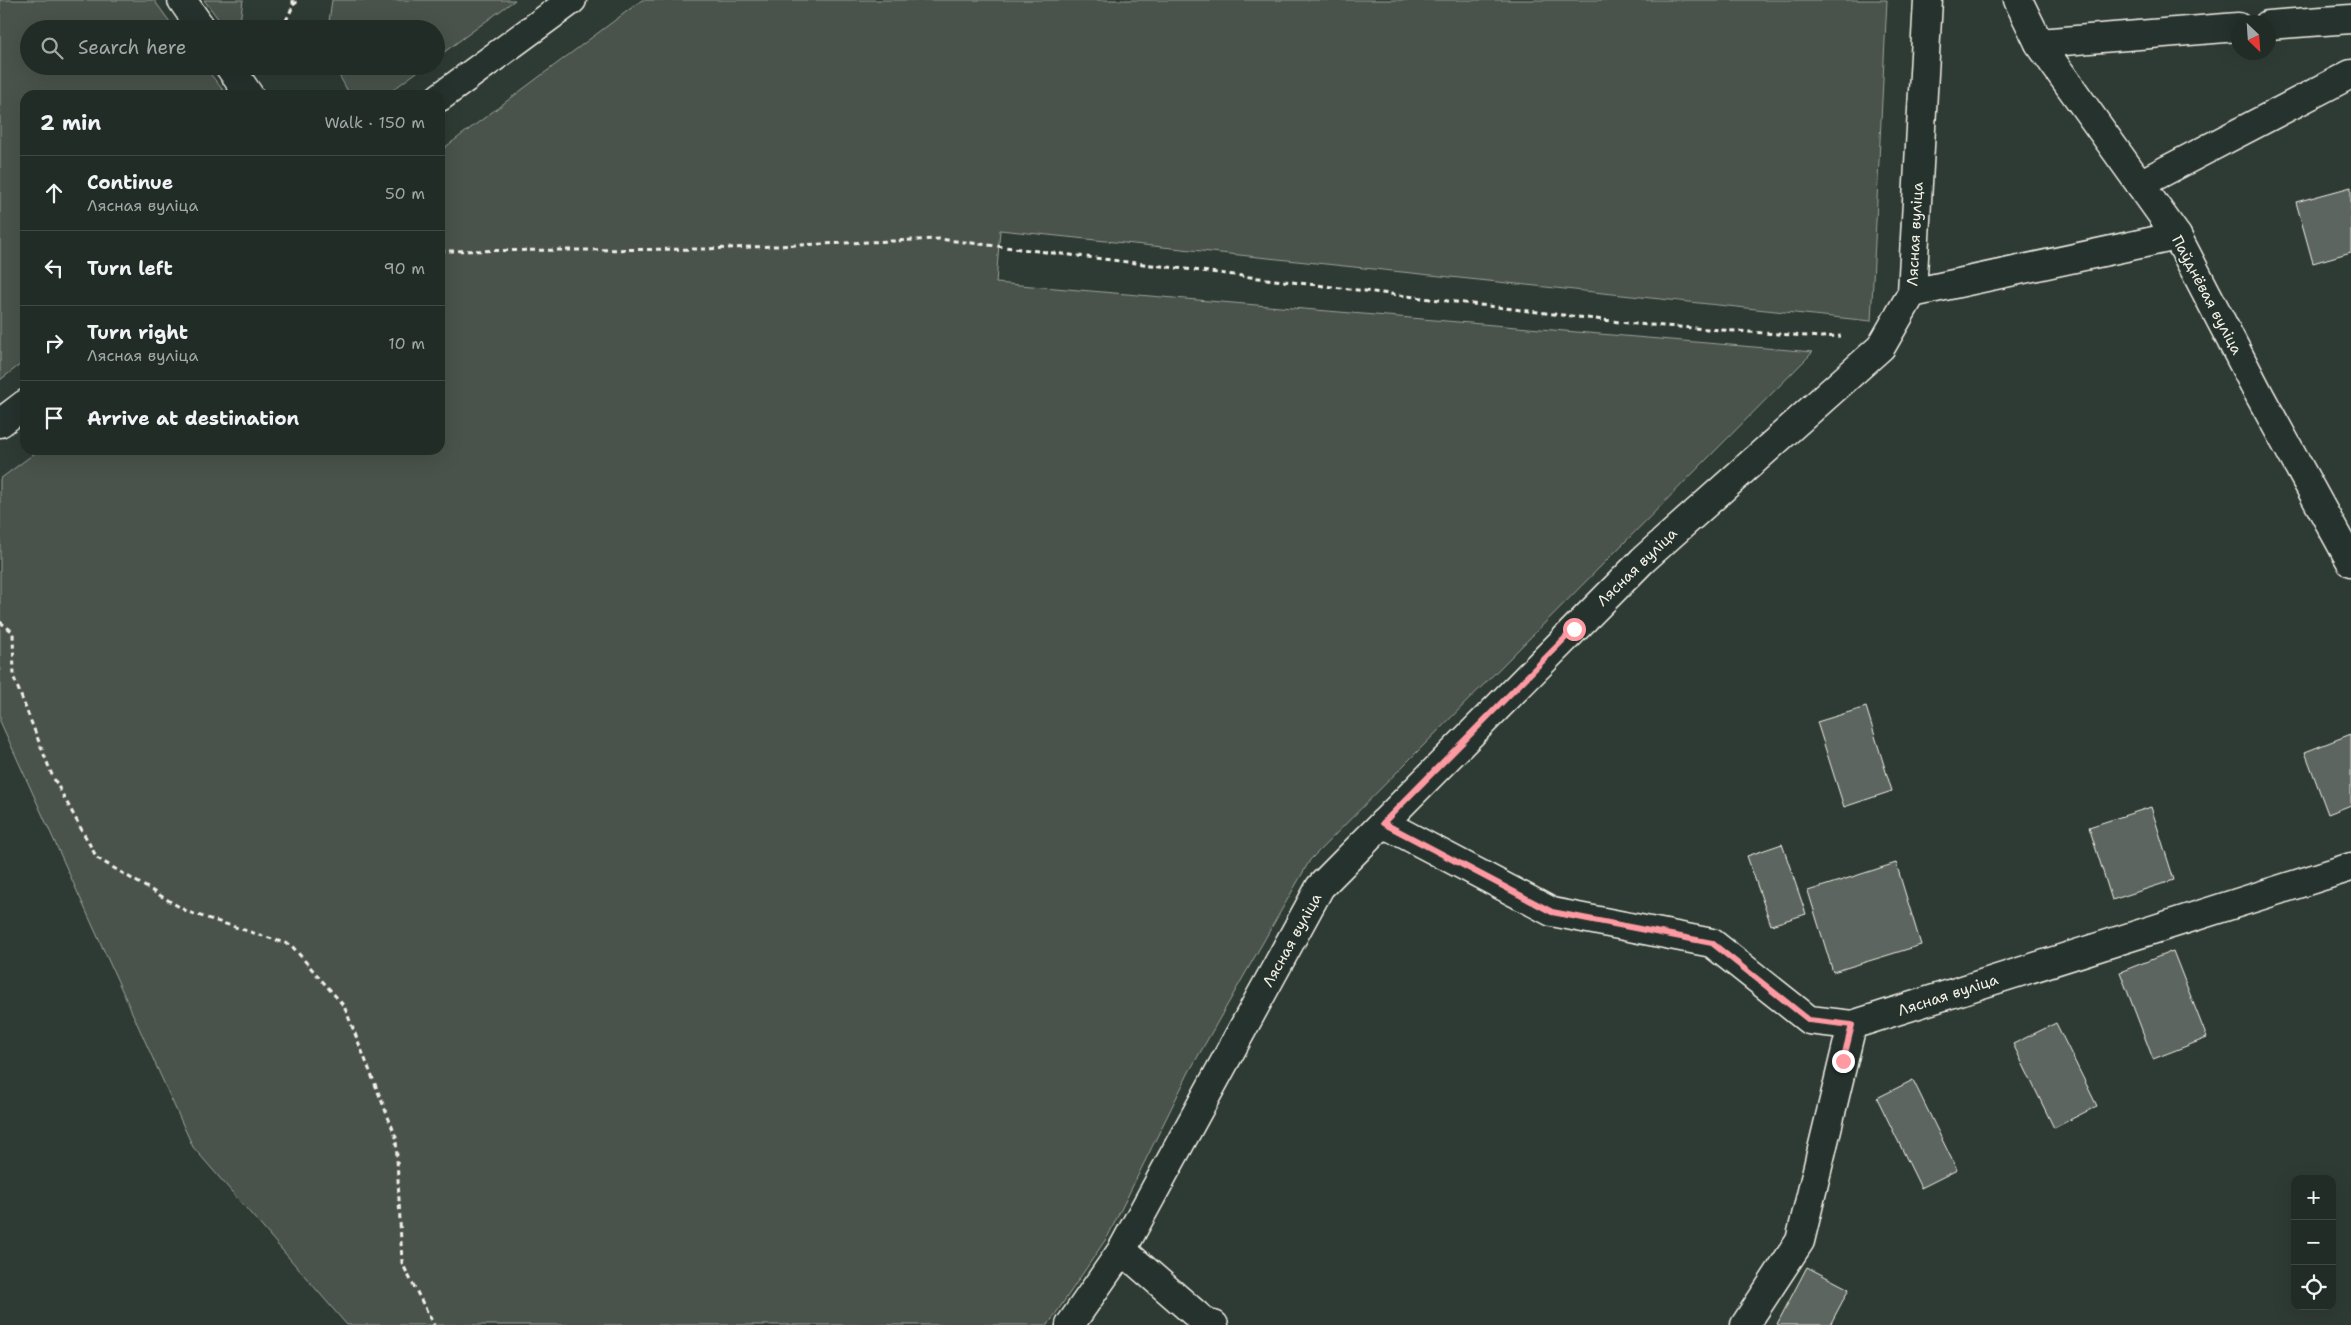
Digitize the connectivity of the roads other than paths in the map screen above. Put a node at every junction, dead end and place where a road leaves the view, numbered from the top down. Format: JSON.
{"nodes":[{"id":1,"x":182,"y":0,"type":"edge"},
{"id":2,"x":572,"y":0,"type":"edge"},
{"id":3,"x":1928,"y":0,"type":"edge"},
{"id":4,"x":2018,"y":0,"type":"edge"},
{"id":5,"x":2351,"y":19,"type":"edge"},
{"id":6,"x":196,"y":20,"type":"edge"},
{"id":7,"x":2276,"y":24,"type":"edge"},
{"id":8,"x":2231,"y":27,"type":"edge"},
{"id":9,"x":2039,"y":43,"type":"junction"},
{"id":10,"x":2351,"y":74,"type":"edge"},
{"id":11,"x":236,"y":75,"type":"edge"},
{"id":12,"x":246,"y":90,"type":"edge"},
{"id":13,"x":445,"y":93,"type":"edge"},
{"id":14,"x":2140,"y":184,"type":"junction"},
{"id":15,"x":2177,"y":236,"type":"junction"},
{"id":16,"x":1912,"y":293,"type":"junction"},
{"id":17,"x":20,"y":408,"type":"edge"},
{"id":18,"x":0,"y":423,"type":"edge"},
{"id":19,"x":2351,"y":562,"type":"edge"},
{"id":20,"x":1383,"y":823,"type":"junction"},
{"id":21,"x":2351,"y":867,"type":"edge"},
{"id":22,"x":1852,"y":1025,"type":"junction"},
{"id":23,"x":1122,"y":1250,"type":"junction"},
{"id":24,"x":1070,"y":1325,"type":"edge"},
{"id":25,"x":1214,"y":1325,"type":"edge"},
{"id":26,"x":1745,"y":1325,"type":"edge"}],
"edges":[{"from":1,"to":6,"type":"street"},
{"from":2,"to":13,"type":"street"},
{"from":3,"to":16,"type":"street","name":"Лясная вуліца"},
{"from":4,"to":9,"type":"street"},
{"from":5,"to":7,"type":"street"},
{"from":8,"to":9,"type":"street"},
{"from":9,"to":14,"type":"street","name":"Паўднёвая вуліца"},
{"from":10,"to":14,"type":"street"},
{"from":11,"to":12,"type":"street"},
{"from":14,"to":15,"type":"street","name":"Паўднёвая вуліца"},
{"from":15,"to":16,"type":"street"},
{"from":15,"to":19,"type":"street","name":"Паўднёвая вуліца"},
{"from":16,"to":20,"type":"street","name":"Лясная вуліца"},
{"from":17,"to":18,"type":"street"},
{"from":20,"to":22,"type":"street"},
{"from":20,"to":23,"type":"street","name":"Лясная вуліца"},
{"from":21,"to":22,"type":"street","name":"Лясная вуліца"},
{"from":22,"to":26,"type":"street"},
{"from":23,"to":24,"type":"street","name":"Лясная вуліца"},
{"from":23,"to":25,"type":"street"}]}
